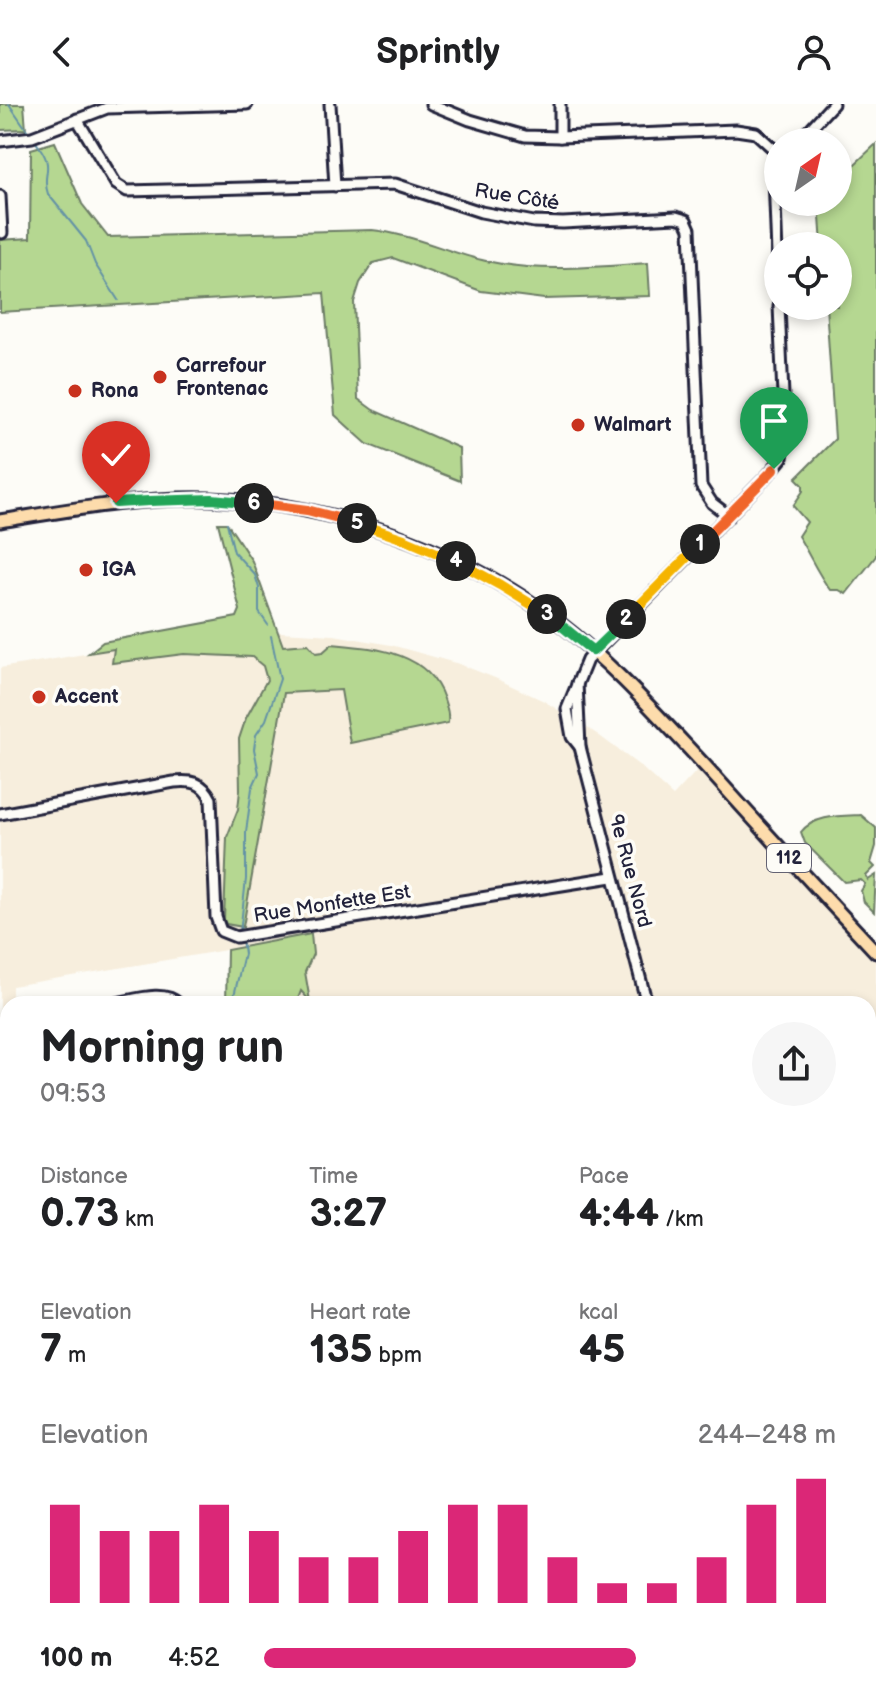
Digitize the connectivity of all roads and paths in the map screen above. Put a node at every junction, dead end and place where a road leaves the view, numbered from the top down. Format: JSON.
{"nodes":[{"id":1,"x":247,"y":104,"type":"edge"},
{"id":2,"x":330,"y":104,"type":"edge"},
{"id":3,"x":431,"y":104,"type":"edge"},
{"id":4,"x":560,"y":104,"type":"edge"},
{"id":5,"x":833,"y":104,"type":"edge"},
{"id":6,"x":131,"y":105,"type":"edge"},
{"id":7,"x":77,"y":119,"type":"junction"},
{"id":8,"x":811,"y":128,"type":"edge"},
{"id":9,"x":560,"y":137,"type":"junction"},
{"id":10,"x":764,"y":140,"type":"edge"},
{"id":11,"x":0,"y":141,"type":"edge"},
{"id":12,"x":335,"y":186,"type":"junction"},
{"id":13,"x":0,"y":196,"type":"edge"},
{"id":14,"x":2,"y":233,"type":"edge"},
{"id":15,"x":779,"y":320,"type":"edge"},
{"id":16,"x":729,"y":516,"type":"junction"},
{"id":17,"x":0,"y":521,"type":"edge"},
{"id":18,"x":593,"y":651,"type":"junction"},
{"id":19,"x":0,"y":814,"type":"edge"},
{"id":20,"x":612,"y":877,"type":"junction"},
{"id":21,"x":874,"y":945,"type":"edge"},
{"id":22,"x":645,"y":996,"type":"edge"}],
"edges":[{"from":1,"to":6,"type":"street"},
{"from":2,"to":12,"type":"street"},
{"from":3,"to":9,"type":"street"},
{"from":4,"to":9,"type":"street"},
{"from":5,"to":8,"type":"street"},
{"from":6,"to":7,"type":"street"},
{"from":7,"to":11,"type":"street"},
{"from":7,"to":12,"type":"street","name":"Rue Côté"},
{"from":9,"to":10,"type":"street"},
{"from":12,"to":16,"type":"street","name":"Rue Côté"},
{"from":13,"to":14,"type":"street"},
{"from":15,"to":16,"type":"street","name":"9e Rue Nord"},
{"from":16,"to":18,"type":"street","name":"9e Rue Nord"},
{"from":17,"to":18,"type":"main road","number":"112"},
{"from":18,"to":20,"type":"street","name":"9e Rue Nord"},
{"from":18,"to":21,"type":"main road","number":"112"},
{"from":19,"to":20,"type":"street","name":"Rue Monfette Est"},
{"from":20,"to":22,"type":"street","name":"9e Rue Nord"}]}
